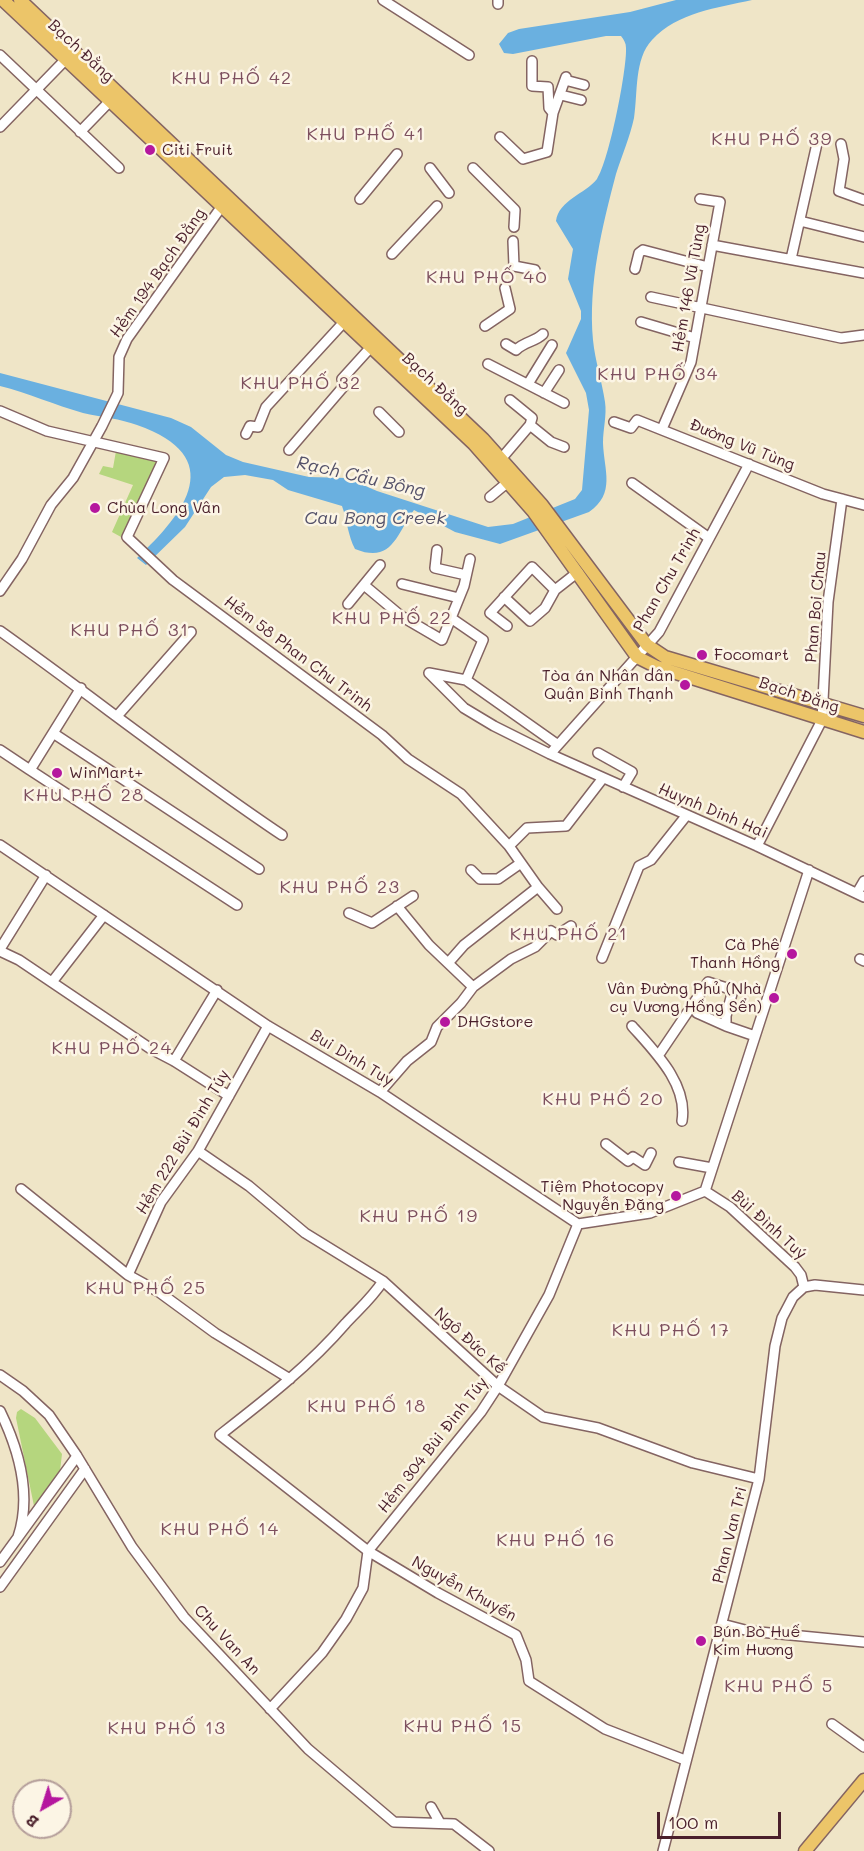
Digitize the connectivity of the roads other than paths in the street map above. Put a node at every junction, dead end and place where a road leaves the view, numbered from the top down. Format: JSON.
{"nodes":[{"id":1,"x":3,"y":0,"type":"edge"},
{"id":2,"x":20,"y":0,"type":"edge"},
{"id":3,"x":383,"y":0,"type":"edge"},
{"id":4,"x":0,"y":55,"type":"edge"},
{"id":5,"x":70,"y":55,"type":"junction"},
{"id":6,"x":469,"y":55,"type":"dead end"},
{"id":7,"x":532,"y":61,"type":"dead end"},
{"id":8,"x":584,"y":85,"type":"dead end"},
{"id":9,"x":36,"y":89,"type":"junction"},
{"id":10,"x":561,"y":95,"type":"junction"},
{"id":11,"x":581,"y":100,"type":"dead end"},
{"id":12,"x":110,"y":101,"type":"junction"},
{"id":13,"x":553,"y":113,"type":"junction"},
{"id":14,"x":0,"y":127,"type":"edge"},
{"id":15,"x":80,"y":132,"type":"junction"},
{"id":16,"x":500,"y":138,"type":"dead end"},
{"id":17,"x":818,"y":139,"type":"dead end"},
{"id":18,"x":841,"y":144,"type":"dead end"},
{"id":19,"x":397,"y":154,"type":"dead end"},
{"id":20,"x":119,"y":168,"type":"dead end"},
{"id":21,"x":430,"y":168,"type":"dead end"},
{"id":22,"x":473,"y":168,"type":"dead end"},
{"id":23,"x":449,"y":193,"type":"dead end"},
{"id":24,"x":360,"y":199,"type":"dead end"},
{"id":25,"x":700,"y":200,"type":"dead end"},
{"id":26,"x":864,"y":200,"type":"edge"},
{"id":27,"x":226,"y":202,"type":"junction"},
{"id":28,"x":437,"y":206,"type":"dead end"},
{"id":29,"x":800,"y":221,"type":"junction"},
{"id":30,"x":514,"y":227,"type":"dead end"},
{"id":31,"x":864,"y":237,"type":"edge"},
{"id":32,"x":513,"y":241,"type":"dead end"},
{"id":33,"x":712,"y":245,"type":"junction"},
{"id":34,"x":392,"y":254,"type":"dead end"},
{"id":35,"x":791,"y":260,"type":"junction"},
{"id":36,"x":708,"y":267,"type":"junction"},
{"id":37,"x":635,"y":269,"type":"dead end"},
{"id":38,"x":535,"y":270,"type":"dead end"},
{"id":39,"x":864,"y":273,"type":"edge"},
{"id":40,"x":505,"y":288,"type":"dead end"},
{"id":41,"x":651,"y":297,"type":"dead end"},
{"id":42,"x":700,"y":308,"type":"junction"},
{"id":43,"x":348,"y":317,"type":"junction"},
{"id":44,"x":641,"y":322,"type":"dead end"},
{"id":45,"x":485,"y":326,"type":"dead end"},
{"id":46,"x":543,"y":333,"type":"dead end"},
{"id":47,"x":864,"y":335,"type":"edge"},
{"id":48,"x":695,"y":338,"type":"junction"},
{"id":49,"x":506,"y":344,"type":"dead end"},
{"id":50,"x":552,"y":345,"type":"dead end"},
{"id":51,"x":371,"y":346,"type":"junction"},
{"id":52,"x":488,"y":364,"type":"dead end"},
{"id":53,"x":559,"y":370,"type":"dead end"},
{"id":54,"x":528,"y":384,"type":"junction"},
{"id":55,"x":544,"y":393,"type":"junction"},
{"id":56,"x":510,"y":400,"type":"dead end"},
{"id":57,"x":564,"y":403,"type":"dead end"},
{"id":58,"x":0,"y":411,"type":"edge"},
{"id":59,"x":379,"y":412,"type":"dead end"},
{"id":60,"x":614,"y":422,"type":"dead end"},
{"id":61,"x":530,"y":425,"type":"junction"},
{"id":62,"x":662,"y":429,"type":"junction"},
{"id":63,"x":399,"y":432,"type":"dead end"},
{"id":64,"x":246,"y":434,"type":"dead end"},
{"id":65,"x":92,"y":443,"type":"junction"},
{"id":66,"x":564,"y":447,"type":"dead end"},
{"id":67,"x":290,"y":450,"type":"dead end"},
{"id":68,"x":501,"y":459,"type":"junction"},
{"id":69,"x":749,"y":464,"type":"junction"},
{"id":70,"x":508,"y":482,"type":"junction"},
{"id":71,"x":632,"y":483,"type":"dead end"},
{"id":72,"x":490,"y":497,"type":"dead end"},
{"id":73,"x":842,"y":499,"type":"junction"},
{"id":74,"x":864,"y":505,"type":"edge"},
{"id":75,"x":537,"y":508,"type":"junction"},
{"id":76,"x":556,"y":533,"type":"junction"},
{"id":77,"x":709,"y":538,"type":"junction"},
{"id":78,"x":437,"y":550,"type":"dead end"},
{"id":79,"x":470,"y":559,"type":"dead end"},
{"id":80,"x":380,"y":565,"type":"dead end"},
{"id":81,"x":578,"y":573,"type":"junction"},
{"id":82,"x":466,"y":575,"type":"junction"},
{"id":83,"x":402,"y":584,"type":"dead end"},
{"id":84,"x":363,"y":585,"type":"junction"},
{"id":85,"x":555,"y":590,"type":"junction"},
{"id":86,"x":0,"y":591,"type":"edge"},
{"id":87,"x":504,"y":597,"type":"junction"},
{"id":88,"x":459,"y":598,"type":"junction"},
{"id":89,"x":348,"y":604,"type":"dead end"},
{"id":90,"x":451,"y":618,"type":"junction"},
{"id":91,"x":507,"y":626,"type":"dead end"},
{"id":92,"x":0,"y":631,"type":"edge"},
{"id":93,"x":191,"y":632,"type":"dead end"},
{"id":94,"x":647,"y":645,"type":"junction"},
{"id":95,"x":637,"y":657,"type":"junction"},
{"id":96,"x":466,"y":680,"type":"junction"},
{"id":97,"x":81,"y":688,"type":"junction"},
{"id":98,"x":824,"y":703,"type":"junction"},
{"id":99,"x":118,"y":715,"type":"junction"},
{"id":100,"x":864,"y":716,"type":"edge"},
{"id":101,"x":822,"y":720,"type":"junction"},
{"id":102,"x":864,"y":732,"type":"edge"},
{"id":103,"x":54,"y":733,"type":"junction"},
{"id":104,"x":558,"y":746,"type":"junction"},
{"id":105,"x":0,"y":750,"type":"edge"},
{"id":106,"x":598,"y":753,"type":"dead end"},
{"id":107,"x":550,"y":754,"type":"junction"},
{"id":108,"x":30,"y":770,"type":"junction"},
{"id":109,"x":603,"y":778,"type":"junction"},
{"id":110,"x":623,"y":787,"type":"junction"},
{"id":111,"x":686,"y":816,"type":"junction"},
{"id":112,"x":282,"y":835,"type":"dead end"},
{"id":113,"x":0,"y":845,"type":"edge"},
{"id":114,"x":509,"y":846,"type":"junction"},
{"id":115,"x":757,"y":846,"type":"junction"},
{"id":116,"x":521,"y":863,"type":"junction"},
{"id":117,"x":259,"y":869,"type":"dead end"},
{"id":118,"x":471,"y":870,"type":"dead end"},
{"id":119,"x":809,"y":870,"type":"junction"},
{"id":120,"x":46,"y":875,"type":"junction"},
{"id":121,"x":864,"y":881,"type":"edge"},
{"id":122,"x":538,"y":887,"type":"junction"},
{"id":123,"x":860,"y":895,"type":"edge"},
{"id":124,"x":413,"y":896,"type":"dead end"},
{"id":125,"x":237,"y":905,"type":"dead end"},
{"id":126,"x":398,"y":906,"type":"junction"},
{"id":127,"x":557,"y":909,"type":"dead end"},
{"id":128,"x":349,"y":913,"type":"dead end"},
{"id":129,"x":104,"y":915,"type":"junction"},
{"id":130,"x":571,"y":926,"type":"dead end"},
{"id":131,"x":0,"y":950,"type":"edge"},
{"id":132,"x":602,"y":958,"type":"dead end"},
{"id":133,"x":449,"y":962,"type":"junction"},
{"id":134,"x":52,"y":982,"type":"junction"},
{"id":135,"x":472,"y":987,"type":"junction"},
{"id":136,"x":216,"y":990,"type":"junction"},
{"id":137,"x":698,"y":1013,"type":"dead end"},
{"id":138,"x":268,"y":1026,"type":"junction"},
{"id":139,"x":632,"y":1026,"type":"dead end"},
{"id":140,"x":726,"y":1026,"type":"junction"},
{"id":141,"x":755,"y":1036,"type":"junction"},
{"id":142,"x":658,"y":1056,"type":"junction"},
{"id":143,"x":174,"y":1060,"type":"junction"},
{"id":144,"x":380,"y":1092,"type":"junction"},
{"id":145,"x":229,"y":1096,"type":"junction"},
{"id":146,"x":682,"y":1121,"type":"dead end"},
{"id":147,"x":606,"y":1144,"type":"dead end"},
{"id":148,"x":198,"y":1151,"type":"junction"},
{"id":149,"x":651,"y":1153,"type":"dead end"},
{"id":150,"x":679,"y":1162,"type":"dead end"},
{"id":151,"x":712,"y":1168,"type":"junction"},
{"id":152,"x":21,"y":1189,"type":"dead end"},
{"id":153,"x":705,"y":1191,"type":"junction"},
{"id":154,"x":578,"y":1224,"type":"junction"},
{"id":155,"x":128,"y":1275,"type":"junction"},
{"id":156,"x":383,"y":1281,"type":"junction"},
{"id":157,"x":804,"y":1287,"type":"junction"},
{"id":158,"x":864,"y":1290,"type":"edge"},
{"id":159,"x":0,"y":1375,"type":"edge"},
{"id":160,"x":290,"y":1379,"type":"junction"},
{"id":161,"x":498,"y":1386,"type":"junction"},
{"id":162,"x":0,"y":1411,"type":"edge"},
{"id":163,"x":77,"y":1456,"type":"junction"},
{"id":164,"x":85,"y":1469,"type":"junction"},
{"id":165,"x":759,"y":1479,"type":"junction"},
{"id":166,"x":18,"y":1537,"type":"junction"},
{"id":167,"x":368,"y":1551,"type":"junction"},
{"id":168,"x":0,"y":1562,"type":"edge"},
{"id":169,"x":0,"y":1587,"type":"edge"},
{"id":170,"x":722,"y":1624,"type":"junction"},
{"id":171,"x":864,"y":1642,"type":"edge"},
{"id":172,"x":270,"y":1709,"type":"junction"},
{"id":173,"x":832,"y":1724,"type":"dead end"},
{"id":174,"x":864,"y":1747,"type":"edge"},
{"id":175,"x":685,"y":1760,"type":"junction"},
{"id":176,"x":864,"y":1780,"type":"edge"},
{"id":177,"x":431,"y":1807,"type":"dead end"},
{"id":178,"x":440,"y":1823,"type":"junction"},
{"id":179,"x":489,"y":1851,"type":"edge"},
{"id":180,"x":663,"y":1851,"type":"edge"},
{"id":181,"x":805,"y":1851,"type":"edge"}],
"edges":[{"from":1,"to":5,"type":"main road","name":"Bạch Đằng"},
{"from":2,"to":5,"type":"main road","name":"Bạch Đằng"},
{"from":3,"to":6,"type":"street"},
{"from":4,"to":9,"type":"street"},
{"from":5,"to":9,"type":"street"},
{"from":5,"to":12,"type":"main road","name":"Bạch Đằng"},
{"from":5,"to":27,"type":"main road","name":"Bạch Đằng"},
{"from":7,"to":13,"type":"street"},
{"from":8,"to":10,"type":"street"},
{"from":9,"to":14,"type":"street"},
{"from":9,"to":15,"type":"street"},
{"from":10,"to":11,"type":"street"},
{"from":10,"to":13,"type":"street"},
{"from":12,"to":15,"type":"street"},
{"from":12,"to":27,"type":"main road","name":"Bạch Đằng"},
{"from":13,"to":16,"type":"street"},
{"from":15,"to":20,"type":"street"},
{"from":17,"to":29,"type":"street"},
{"from":18,"to":26,"type":"street"},
{"from":19,"to":24,"type":"street"},
{"from":21,"to":23,"type":"street"},
{"from":22,"to":30,"type":"street"},
{"from":25,"to":33,"type":"street","name":"Hẻm 146 Vũ Tùng"},
{"from":27,"to":43,"type":"main road","name":"Bạch Đằng"},
{"from":27,"to":65,"type":"street","name":"Hẻm 194 Bạch Đằng"},
{"from":28,"to":34,"type":"street"},
{"from":29,"to":31,"type":"street"},
{"from":29,"to":35,"type":"street"},
{"from":32,"to":38,"type":"street"},
{"from":33,"to":35,"type":"street"},
{"from":33,"to":36,"type":"street","name":"Hẻm 146 Vũ Tùng"},
{"from":35,"to":39,"type":"street"},
{"from":36,"to":37,"type":"street"},
{"from":36,"to":42,"type":"street","name":"Hẻm 146 Vũ Tùng"},
{"from":40,"to":45,"type":"street"},
{"from":41,"to":42,"type":"street"},
{"from":42,"to":47,"type":"street"},
{"from":42,"to":48,"type":"street","name":"Hẻm 146 Vũ Tùng"},
{"from":43,"to":51,"type":"main road","name":"Bạch Đằng"},
{"from":43,"to":64,"type":"street"},
{"from":43,"to":68,"type":"main road","name":"Bạch Đằng"},
{"from":44,"to":48,"type":"street"},
{"from":46,"to":49,"type":"street"},
{"from":48,"to":62,"type":"street","name":"Hẻm 146 Vũ Tùng"},
{"from":50,"to":54,"type":"street"},
{"from":51,"to":67,"type":"street"},
{"from":51,"to":70,"type":"main road","name":"Bạch Đằng"},
{"from":52,"to":54,"type":"street"},
{"from":53,"to":55,"type":"street"},
{"from":54,"to":55,"type":"street"},
{"from":55,"to":57,"type":"street"},
{"from":56,"to":61,"type":"street"},
{"from":58,"to":65,"type":"street"},
{"from":59,"to":63,"type":"street"},
{"from":60,"to":62,"type":"street","name":"Đường Vũ Tùng"},
{"from":61,"to":66,"type":"street"},
{"from":61,"to":68,"type":"street"},
{"from":62,"to":69,"type":"street","name":"Đường Vũ Tùng"},
{"from":65,"to":86,"type":"street"},
{"from":65,"to":114,"type":"street","name":"Hẻm 58 Phan Chu Trinh"},
{"from":68,"to":75,"type":"main road","name":"Bạch Đằng"},
{"from":69,"to":73,"type":"street","name":"Đường Vũ Tùng"},
{"from":69,"to":77,"type":"street","name":"Phan Chu Trinh"},
{"from":70,"to":72,"type":"street"},
{"from":70,"to":75,"type":"main road","name":"Bạch Đằng"},
{"from":71,"to":77,"type":"street"},
{"from":73,"to":74,"type":"street","name":"Đường Vũ Tùng"},
{"from":73,"to":98,"type":"street","name":"Phan Boi Chau"},
{"from":75,"to":76,"type":"main road","name":"Bạch Đằng"},
{"from":76,"to":81,"type":"main road","name":"Bạch Đằng"},
{"from":76,"to":94,"type":"main road","name":"Bạch Đằng"},
{"from":77,"to":94,"type":"street","name":"Phan Chu Trinh"},
{"from":78,"to":82,"type":"street"},
{"from":79,"to":82,"type":"street"},
{"from":80,"to":84,"type":"street"},
{"from":81,"to":85,"type":"street"},
{"from":81,"to":95,"type":"main road","name":"Bạch Đằng"},
{"from":82,"to":88,"type":"street"},
{"from":83,"to":88,"type":"street"},
{"from":84,"to":89,"type":"street"},
{"from":84,"to":90,"type":"street"},
{"from":85,"to":87,"type":"street"},
{"from":85,"to":87,"type":"street"},
{"from":87,"to":91,"type":"street"},
{"from":88,"to":90,"type":"street"},
{"from":90,"to":96,"type":"street"},
{"from":92,"to":97,"type":"street"},
{"from":93,"to":99,"type":"street"},
{"from":94,"to":95,"type":"street","name":"Phan Chu Trinh"},
{"from":94,"to":98,"type":"main road","name":"Bạch Đằng"},
{"from":95,"to":101,"type":"main road","name":"Bạch Đằng"},
{"from":95,"to":104,"type":"street","name":"Phan Chu Trinh"},
{"from":96,"to":104,"type":"street"},
{"from":96,"to":107,"type":"street","name":"Huynh Dinh Hai"},
{"from":97,"to":99,"type":"street"},
{"from":97,"to":103,"type":"street"},
{"from":98,"to":100,"type":"main road","name":"Bạch Đằng"},
{"from":98,"to":101,"type":"street","name":"Phan Boi Chau"},
{"from":99,"to":112,"type":"street"},
{"from":101,"to":102,"type":"main road","name":"Bạch Đằng"},
{"from":101,"to":115,"type":"street","name":"Phan Boi Chau"},
{"from":103,"to":108,"type":"street"},
{"from":103,"to":117,"type":"street"},
{"from":104,"to":107,"type":"street","name":"Phan Chu Trinh"},
{"from":105,"to":108,"type":"street"},
{"from":106,"to":110,"type":"street"},
{"from":107,"to":109,"type":"street","name":"Huynh Dinh Hai"},
{"from":108,"to":125,"type":"street"},
{"from":109,"to":110,"type":"street","name":"Huynh Dinh Hai"},
{"from":109,"to":114,"type":"street"},
{"from":110,"to":111,"type":"street","name":"Huynh Dinh Hai"},
{"from":111,"to":115,"type":"street","name":"Huynh Dinh Hai"},
{"from":111,"to":132,"type":"street"},
{"from":113,"to":120,"type":"street","name":"Bui Dinh Tuy"},
{"from":114,"to":116,"type":"street","name":"Hẻm 58 Phan Chu Trinh"},
{"from":115,"to":119,"type":"street","name":"Huynh Dinh Hai"},
{"from":116,"to":118,"type":"street"},
{"from":116,"to":122,"type":"street","name":"Hẻm 58 Phan Chu Trinh"},
{"from":119,"to":123,"type":"street","name":"Huynh Dinh Hai"},
{"from":119,"to":141,"type":"street"},
{"from":120,"to":129,"type":"street","name":"Bui Dinh Tuy"},
{"from":120,"to":131,"type":"street"},
{"from":121,"to":123,"type":"street"},
{"from":122,"to":127,"type":"street","name":"Hẻm 58 Phan Chu Trinh"},
{"from":122,"to":133,"type":"street"},
{"from":124,"to":126,"type":"street"},
{"from":126,"to":128,"type":"street"},
{"from":126,"to":133,"type":"street"},
{"from":129,"to":134,"type":"street"},
{"from":129,"to":136,"type":"street","name":"Bui Dinh Tuy"},
{"from":130,"to":135,"type":"street"},
{"from":131,"to":134,"type":"street"},
{"from":133,"to":135,"type":"street"},
{"from":134,"to":143,"type":"street"},
{"from":135,"to":144,"type":"street"},
{"from":136,"to":138,"type":"street","name":"Bui Dinh Tuy"},
{"from":136,"to":143,"type":"street"},
{"from":137,"to":140,"type":"street"},
{"from":138,"to":144,"type":"street","name":"Bui Dinh Tuy"},
{"from":138,"to":145,"type":"street","name":"Hẻm 222 Bùi Đình Túy"},
{"from":139,"to":142,"type":"street"},
{"from":140,"to":141,"type":"street"},
{"from":140,"to":142,"type":"street"},
{"from":141,"to":151,"type":"street"},
{"from":142,"to":146,"type":"street"},
{"from":143,"to":145,"type":"street"},
{"from":144,"to":154,"type":"street","name":"Bui Dinh Tuy"},
{"from":145,"to":148,"type":"street","name":"Hẻm 222 Bùi Đình Túy"},
{"from":147,"to":149,"type":"street"},
{"from":148,"to":155,"type":"street","name":"Hẻm 222 Bùi Đình Túy"},
{"from":148,"to":156,"type":"street","name":"Ngô Đức Kế"},
{"from":150,"to":151,"type":"street"},
{"from":151,"to":153,"type":"street"},
{"from":152,"to":155,"type":"street"},
{"from":153,"to":154,"type":"street"},
{"from":153,"to":157,"type":"street","name":"Bùi Đình Tuý"},
{"from":154,"to":161,"type":"street","name":"Hẻm 304 Bùi Đình Túy"},
{"from":155,"to":160,"type":"street"},
{"from":156,"to":160,"type":"street"},
{"from":156,"to":161,"type":"street","name":"Ngô Đức Kế"},
{"from":157,"to":158,"type":"street"},
{"from":157,"to":165,"type":"street","name":"Phan Van Tri"},
{"from":159,"to":163,"type":"street","name":"Chu Van An"},
{"from":160,"to":167,"type":"street","name":"Nguyễn Khuyến"},
{"from":161,"to":165,"type":"street","name":"Ngô Đức Kế"},
{"from":161,"to":167,"type":"street","name":"Hẻm 304 Bùi Đình Túy"},
{"from":162,"to":166,"type":"street"},
{"from":163,"to":164,"type":"street","name":"Chu Van An"},
{"from":163,"to":166,"type":"street"},
{"from":164,"to":169,"type":"street"},
{"from":164,"to":172,"type":"street","name":"Chu Van An"},
{"from":165,"to":170,"type":"street","name":"Phan Van Tri"},
{"from":166,"to":168,"type":"street"},
{"from":167,"to":172,"type":"street"},
{"from":167,"to":175,"type":"street","name":"Nguyễn Khuyến"},
{"from":170,"to":171,"type":"street"},
{"from":170,"to":175,"type":"street","name":"Phan Van Tri"},
{"from":172,"to":178,"type":"street","name":"Chu Van An"},
{"from":173,"to":174,"type":"street"},
{"from":175,"to":180,"type":"street","name":"Phan Van Tri"},
{"from":176,"to":181,"type":"main road"},
{"from":177,"to":178,"type":"street"},
{"from":178,"to":179,"type":"street","name":"Chu Van An"}]}
